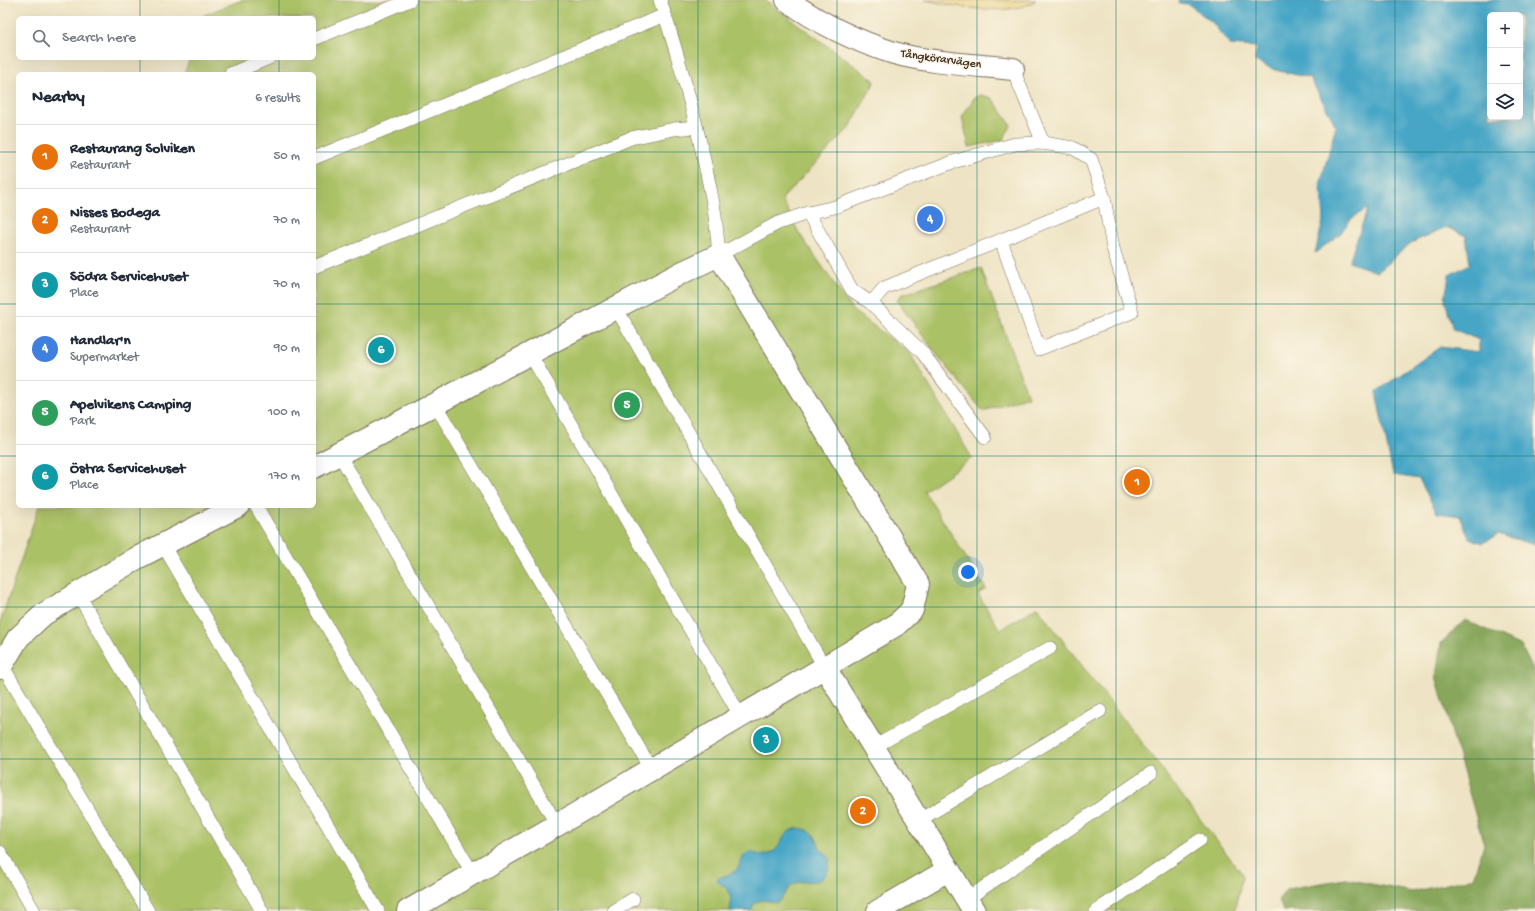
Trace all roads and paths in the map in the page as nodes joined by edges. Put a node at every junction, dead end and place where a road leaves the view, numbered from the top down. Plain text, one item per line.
1 (410, 0) edge
2 (660, 0) edge
3 (786, 0) edge
4 (665, 15) junction
5 (316, 38) edge
6 (264, 60) edge
7 (1013, 69) joint
8 (235, 72) edge
9 (696, 127) junction
10 (1043, 143) junction
11 (316, 157) edge
12 (1104, 198) junction
13 (808, 212) junction
14 (1001, 240) junction
15 (719, 255) junction
16 (316, 266) edge
17 (871, 303) junction
18 (616, 308) junction
19 (530, 354) junction
20 (435, 404) junction
21 (984, 437) dead end
22 (339, 454) junction
23 (316, 466) edge
24 (234, 508) edge
25 (257, 508) edge
26 (163, 545) junction
27 (78, 594) junction
28 (1050, 648) dead end
29 (1, 667) edge
30 (825, 668) junction
31 (1100, 711) dead end
32 (741, 717) junction
33 (874, 747) junction
34 (652, 770) junction
35 (1151, 772) dead end
36 (918, 821) junction
37 (557, 825) junction
38 (1200, 840) dead end
39 (0, 852) edge
40 (948, 870) junction
41 (474, 874) junction
42 (633, 899) dead end
43 (970, 905) edge
44 (34, 911) edge
45 (148, 911) edge
46 (262, 911) edge
47 (378, 911) edge
48 (408, 911) edge
49 (614, 911) edge
50 (878, 911) edge
51 (1096, 911) edge

1 - 5 lane
2 - 4 lane
3 - 7 street, Tångkörarvägen
4 - 9 lane
4 - 11 lane
6 - 8 lane
7 - 10 lane
9 - 15 lane
9 - 16 lane
10 - 12 lane
10 - 13 lane
12 - 14 lane
12 - 14 lane
13 - 15 lane
13 - 17 lane
14 - 17 lane
15 - 18 street
15 - 30 street
17 - 21 lane
18 - 19 street
18 - 30 lane
19 - 20 street
19 - 32 lane
20 - 22 street
20 - 34 lane
22 - 23 street
22 - 37 lane
24 - 26 street
25 - 41 lane
26 - 27 street
26 - 47 lane
27 - 29 street
27 - 46 lane
28 - 33 lane
29 - 45 lane
30 - 32 street
30 - 33 street
31 - 36 lane
32 - 34 street
33 - 36 street
34 - 37 street
35 - 43 lane
36 - 40 street
37 - 41 street
38 - 51 lane
39 - 44 lane
40 - 43 street
40 - 50 street
41 - 48 street
42 - 49 lane

